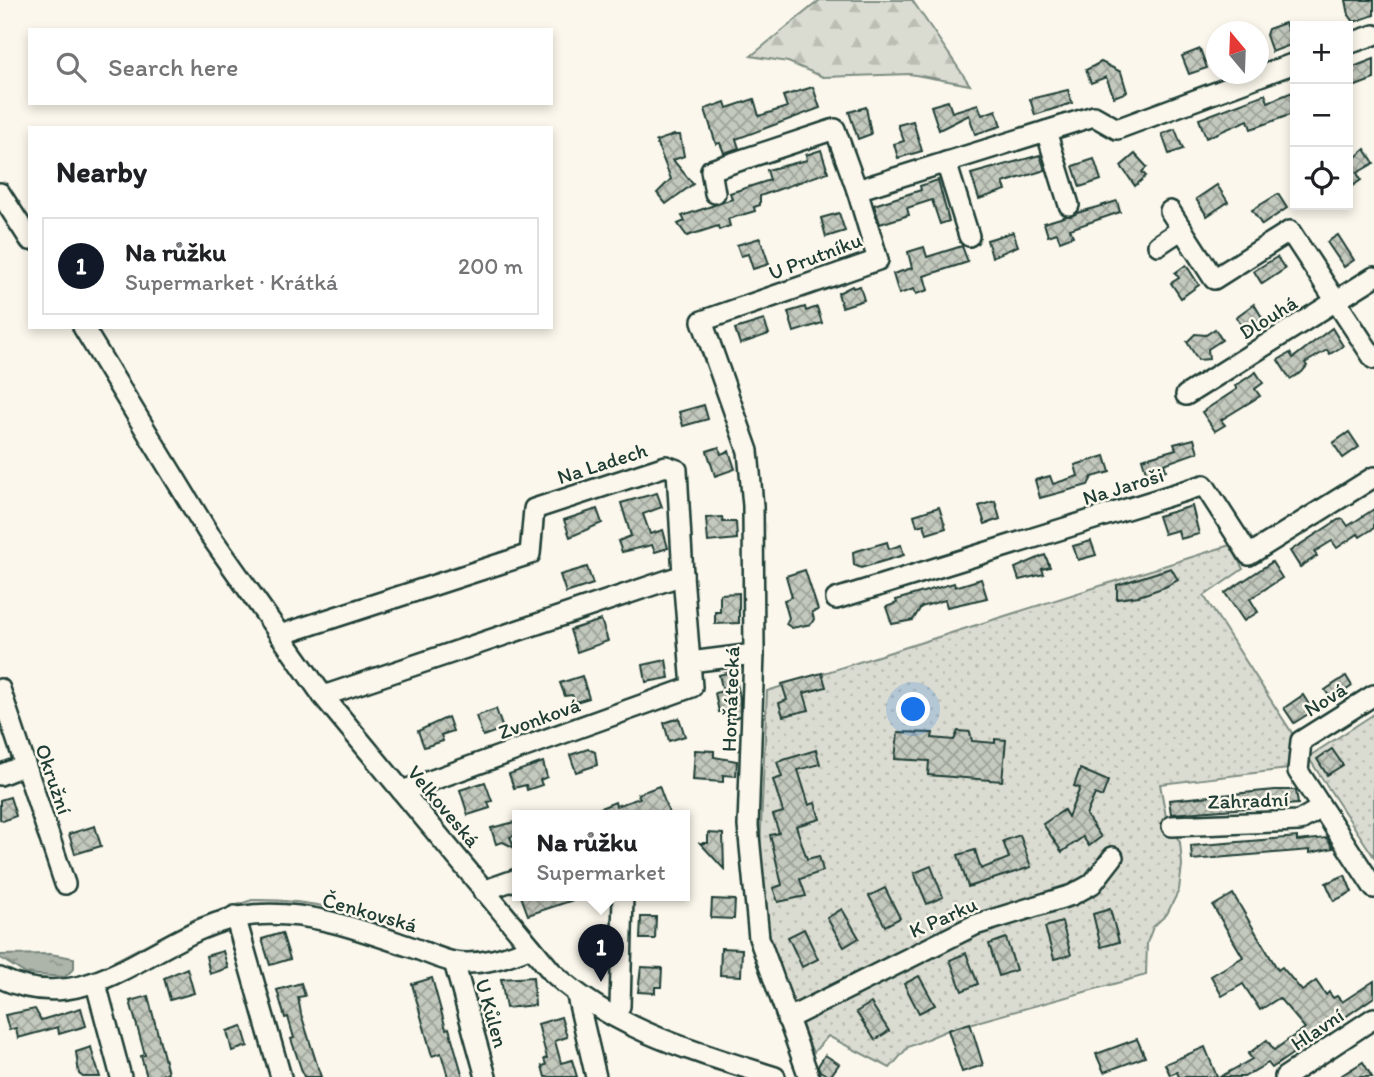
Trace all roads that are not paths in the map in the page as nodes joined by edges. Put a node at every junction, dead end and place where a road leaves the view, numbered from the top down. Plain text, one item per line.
1 (1374, 35) edge
2 (1353, 42) edge
3 (1290, 65) edge
4 (1046, 131) junction
5 (946, 162) junction
6 (857, 190) junction
7 (715, 192) dead end
8 (0, 193) edge
9 (1069, 205) dead end
10 (1170, 211) dead end
11 (1182, 229) junction
12 (969, 236) dead end
13 (28, 237) edge
14 (1158, 245) dead end
15 (1374, 277) edge
16 (1337, 301) junction
17 (702, 321) joint
18 (84, 329) edge
19 (1374, 359) edge
20 (1186, 396) dead end
21 (1374, 477) edge
22 (683, 575) junction
23 (836, 599) dead end
24 (280, 635) junction
25 (754, 654) junction
26 (690, 662) junction
27 (0, 689) edge
28 (1374, 695) edge
29 (323, 696) junction
30 (25, 765) junction
31 (0, 775) edge
32 (402, 791) junction
33 (1321, 808) junction
34 (1172, 826) dead end
35 (1113, 858) dead end
36 (512, 881) edge
37 (65, 884) dead end
38 (1374, 888) edge
39 (483, 891) junction
40 (623, 901) edge
41 (235, 916) junction
42 (531, 947) junction
43 (454, 962) junction
44 (0, 978) edge
45 (96, 984) junction
46 (578, 996) junction
47 (615, 1016) junction
48 (787, 1018) junction
49 (1374, 1018) edge
50 (1307, 1071) edge
51 (121, 1077) edge
52 (281, 1077) edge
53 (486, 1077) edge
54 (596, 1077) edge
55 (775, 1077) edge
56 (809, 1077) edge
57 (1285, 1077) edge

1 - 2 street
3 - 4 street
4 - 5 street
4 - 9 street
5 - 6 street
5 - 12 street
6 - 7 street, U Prutníku
6 - 17 street, U Prutníku
8 - 13 street
10 - 11 street
11 - 14 street
11 - 16 street
15 - 16 street, Dlouhá
16 - 19 street
16 - 20 street, Dlouhá
17 - 25 street, Horňátecká
18 - 24 street, Velkoveská
21 - 23 street, Na Jaroši
22 - 24 street, Na Ladech
22 - 26 street
22 - 29 street
24 - 29 street, Velkoveská
25 - 26 street
25 - 48 street, Horňátecká
26 - 32 street, Zvonková
27 - 30 street, Okružní
28 - 33 street, Nová
29 - 32 street, Velkoveská
30 - 31 street
30 - 37 street, Okružní
32 - 39 street, Velkoveská
33 - 34 street, Zahradní
33 - 38 street, Nová
35 - 48 street, K Parku
36 - 39 street
39 - 42 street, Velkoveská
40 - 47 street
41 - 43 street, Čenkovská
41 - 45 street, Čenkovská
41 - 52 street
42 - 43 street, Čenkovská
42 - 46 street, Velkoveská
43 - 53 street, U Kůlen
44 - 45 street, Čenkovská
45 - 51 street
46 - 47 street, Velkoveská
46 - 54 street
47 - 55 street, Velkoveská
48 - 56 street, Horňátecká
49 - 50 street, Hlavní
50 - 57 street, Hlavní

